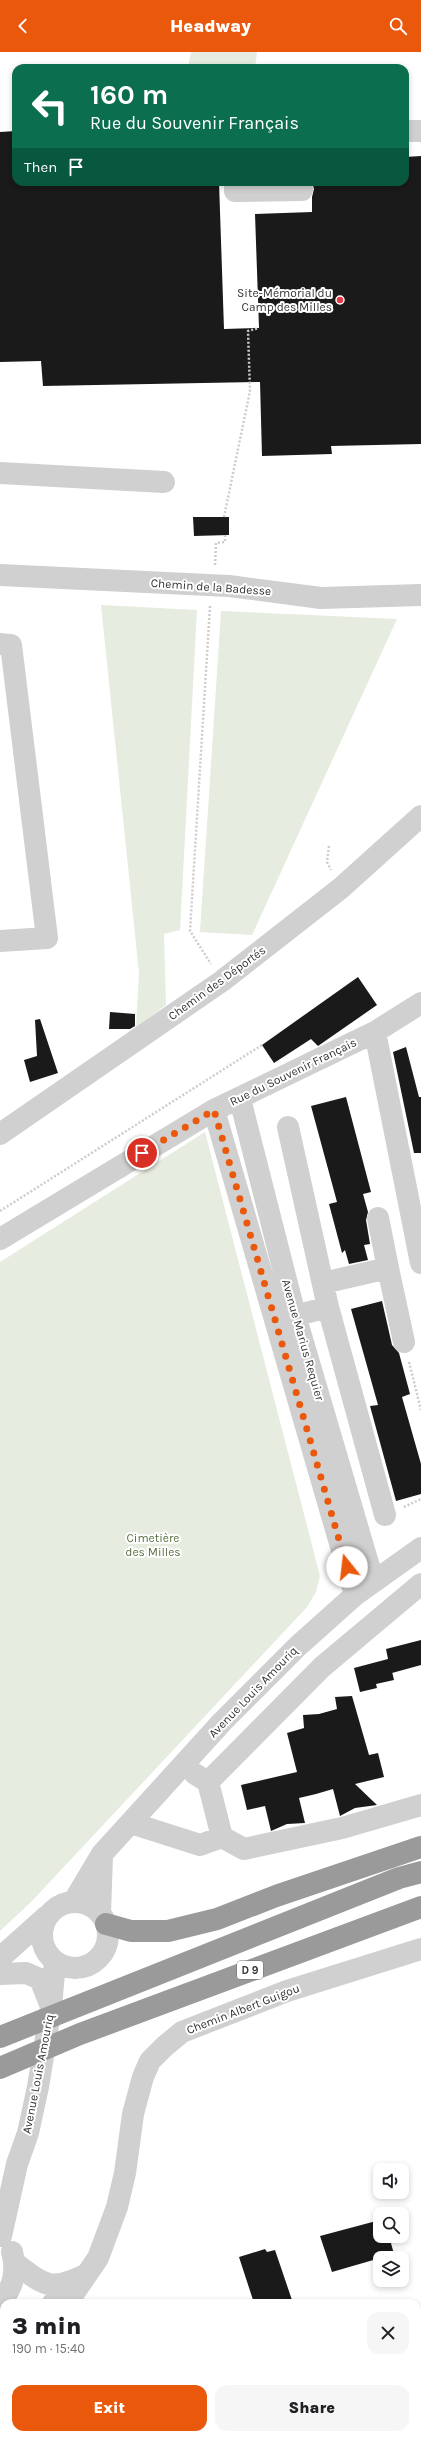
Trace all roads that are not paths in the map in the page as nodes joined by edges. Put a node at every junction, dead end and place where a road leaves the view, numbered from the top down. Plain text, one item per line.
1 (421, 131) edge
2 (409, 132) edge
3 (235, 186) edge
4 (302, 190) dead end
5 (0, 473) edge
6 (164, 482) dead end
7 (0, 575) edge
8 (421, 595) edge
9 (0, 644) edge
10 (421, 816) edge
11 (0, 941) edge
12 (421, 1003) edge
13 (375, 1032) junction
14 (240, 1099) junction
15 (214, 1110) junction
16 (288, 1127) dead end
17 (0, 1134) edge
18 (378, 1218) dead end
19 (0, 1239) edge
20 (421, 1263) edge
21 (388, 1268) junction
22 (322, 1280) junction
23 (287, 1285) junction
24 (266, 1290) junction
25 (328, 1307) junction
26 (285, 1318) junction
27 (404, 1342) road end
28 (385, 1515) dead end
29 (421, 1548) edge
30 (373, 1580) junction
31 (421, 1584) edge
32 (355, 1595) junction
33 (183, 1768) junction
34 (208, 1782) junction
35 (421, 1805) edge
36 (131, 1822) junction
37 (222, 1837) junction
38 (421, 1847) edge
39 (102, 1854) junction
40 (421, 1872) edge
41 (74, 1901) junction
42 (421, 1907) edge
43 (46, 1916) junction
44 (103, 1918) junction
45 (421, 1950) edge
46 (0, 1958) edge
47 (58, 1961) junction
48 (0, 1968) edge
49 (0, 1974) edge
50 (51, 2007) junction
51 (3, 2036) edge
52 (4, 2066) edge
53 (17, 2164) junction
54 (0, 2183) edge
55 (1, 2235) edge
56 (15, 2263) junction
57 (87, 2274) junction
58 (3, 2299) edge
59 (64, 2299) edge

1 - 2 street
3 - 4 street
5 - 6 street
7 - 8 street, Chemin de la Badesse
9 - 11 street
10 - 17 street, Chemin des Déportés
12 - 13 street, Rue du Souvenir Français
13 - 14 street, Rue du Souvenir Français
13 - 20 street
14 - 15 street, Rue du Souvenir Français
14 - 23 street, Avenue Marius Requier
15 - 19 street, Rue du Souvenir Français
15 - 24 street, Avenue Marius Requier
16 - 22 street
18 - 21 street
21 - 22 street
21 - 27 street
22 - 23 street
22 - 25 street
23 - 24 street
23 - 26 street, Avenue Marius Requier
24 - 26 street, Avenue Marius Requier
25 - 26 street
25 - 28 street
26 - 30 street, Avenue Marius Requier
26 - 32 street, Avenue Marius Requier
29 - 30 street, Avenue Louis Amouriq
30 - 32 street, Avenue Louis Amouriq
31 - 34 street
32 - 33 street, Avenue Louis Amouriq
33 - 34 street
33 - 36 street, Avenue Louis Amouriq
34 - 37 street
35 - 37 street
36 - 37 street
36 - 39 street, Avenue Louis Amouriq
38 - 44 highway
39 - 41 street, Avenue Louis Amouriq
39 - 44 street
40 - 51 highway, D 9
41 - 43 street
41 - 44 street
42 - 52 highway, D 9
43 - 46 street
43 - 47 street
44 - 47 street
45 - 57 street, Chemin Albert Guigou
47 - 48 street
47 - 50 street, Avenue Louis Amouriq
49 - 50 street
50 - 53 street, Avenue Louis Amouriq
53 - 54 street, Avenue Louis Amouriq
53 - 55 street, Avenue Louis Amouriq
55 - 56 street
56 - 57 street, Chemin Albert Guigou
56 - 58 street
57 - 59 street, Chemin Albert Guigou

